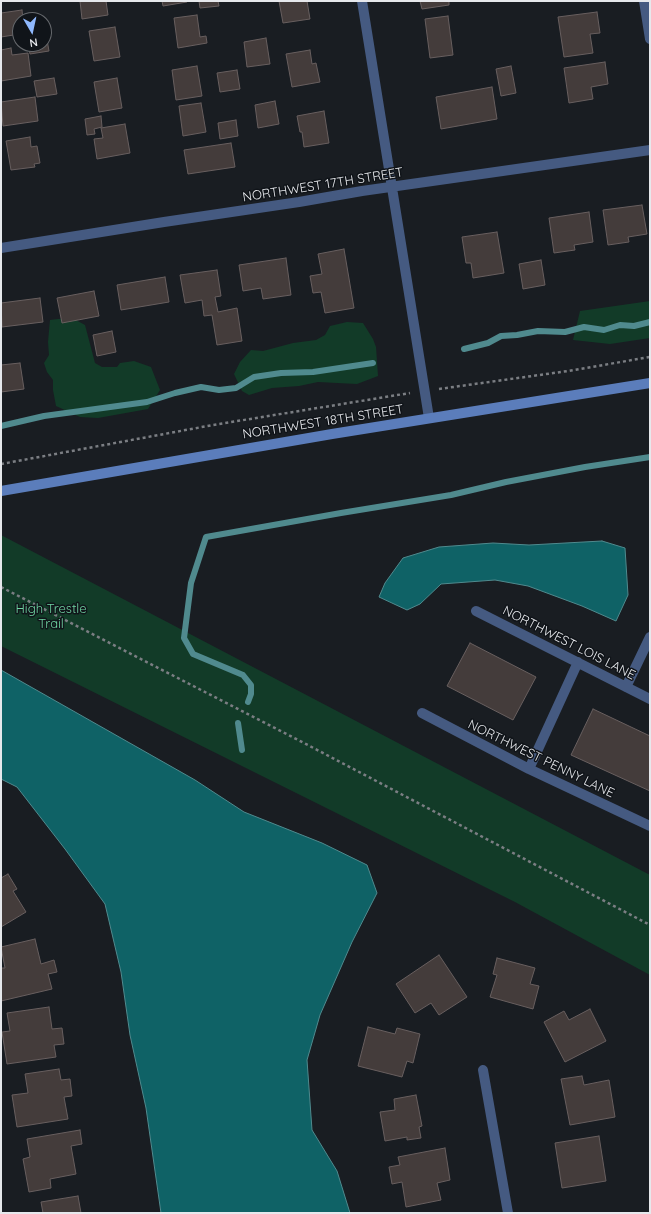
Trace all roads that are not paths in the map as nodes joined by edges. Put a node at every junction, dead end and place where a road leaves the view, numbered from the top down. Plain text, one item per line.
1 (362, 1) edge
2 (644, 1) edge
3 (650, 39) edge
4 (650, 150) edge
5 (391, 188) junction
6 (1, 248) edge
7 (650, 383) edge
8 (429, 418) junction
9 (1, 491) edge
10 (476, 611) dead end
11 (650, 637) edge
12 (578, 662) junction
13 (626, 687) junction
14 (650, 699) edge
15 (422, 714) dead end
16 (529, 769) junction
17 (650, 826) edge
18 (483, 1070) dead end
19 (508, 1213) edge

1 - 5 street
2 - 3 street
4 - 5 street, NORTHWEST 17TH STREET
5 - 6 street, NORTHWEST 17TH STREET
5 - 8 street
7 - 8 main road, NORTHWEST 18TH STREET
8 - 9 main road, NORTHWEST 18TH STREET
10 - 12 street, NORTHWEST LOIS LANE
11 - 13 street
12 - 13 street, NORTHWEST LOIS LANE
12 - 16 street
13 - 14 street, NORTHWEST LOIS LANE
15 - 16 street, NORTHWEST PENNY LANE
16 - 17 street, NORTHWEST PENNY LANE
18 - 19 street

